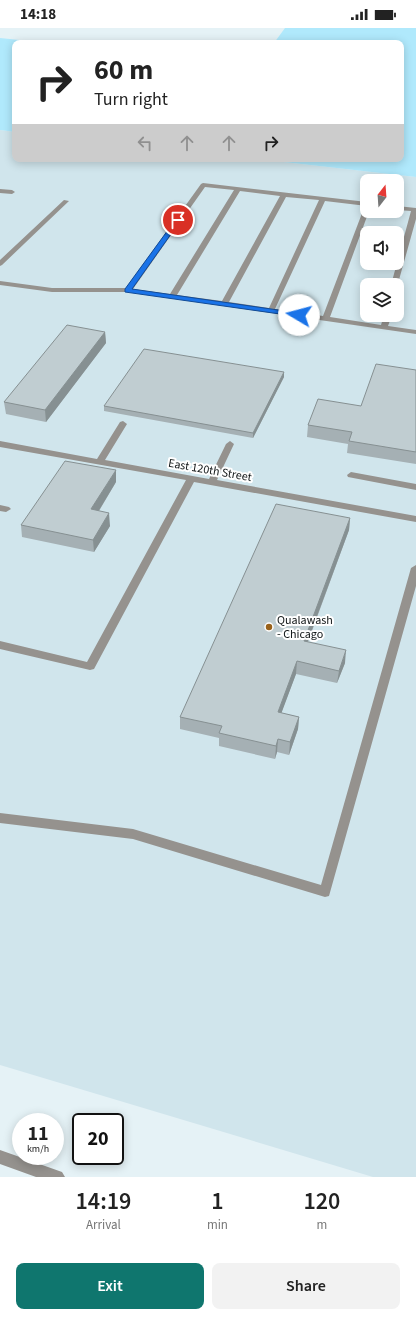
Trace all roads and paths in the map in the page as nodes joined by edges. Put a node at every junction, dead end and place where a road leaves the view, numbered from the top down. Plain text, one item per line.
1 (238, 189) junction
2 (0, 191) edge
3 (12, 192) dead end
4 (284, 195) junction
5 (323, 199) junction
6 (66, 201) dead end
7 (360, 203) edge
8 (404, 209) edge
9 (415, 210) edge
10 (363, 218) edge
11 (0, 264) edge
12 (398, 278) edge
13 (0, 283) edge
14 (128, 290) junction
15 (172, 297) junction
16 (224, 304) junction
17 (272, 311) junction
18 (326, 319) junction
19 (386, 322) edge
20 (384, 328) junction
21 (416, 332) edge
22 (123, 424) dead end
23 (0, 444) edge
24 (230, 444) dead end
25 (99, 462) junction
26 (351, 476) dead end
27 (191, 479) junction
28 (212, 482) junction
29 (416, 487) edge
30 (416, 519) edge
31 (416, 568) edge
32 (0, 646) edge
33 (0, 818) edge
34 (0, 1157) edge
35 (57, 1177) edge

1 - 4 street
1 - 14 street
1 - 15 street
2 - 3 street
4 - 5 street
4 - 16 street
5 - 7 street
5 - 17 street
6 - 11 street
8 - 9 street
9 - 12 street
10 - 18 street
13 - 14 street
14 - 15 street
15 - 16 street
16 - 17 street
17 - 18 street
18 - 20 street
19 - 20 street
20 - 21 street
22 - 25 street
23 - 25 street, East 120th Street
24 - 28 street
25 - 27 street, East 120th Street
26 - 29 street
27 - 28 street, East 120th Street
27 - 32 street
28 - 30 street, East 120th Street
31 - 33 street
34 - 35 street

